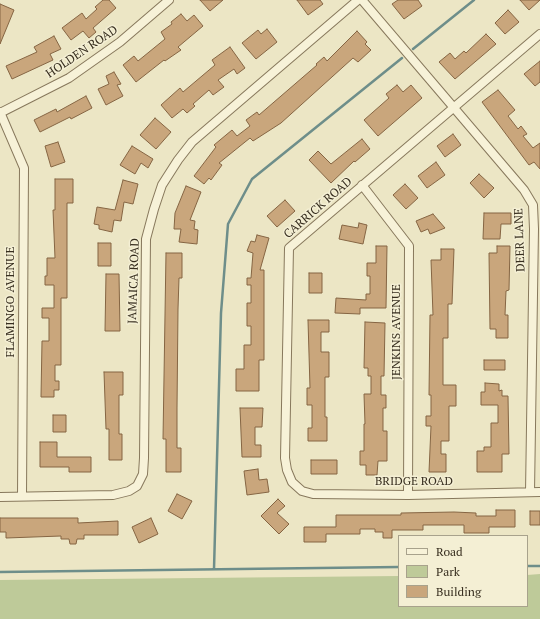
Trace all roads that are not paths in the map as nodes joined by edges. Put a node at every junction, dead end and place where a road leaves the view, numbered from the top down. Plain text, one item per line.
1 (169, 0) edge
2 (358, 0) edge
3 (362, 0) edge
4 (540, 34) edge
5 (453, 107) junction
6 (0, 113) edge
7 (362, 185) junction
8 (292, 482) joint
9 (530, 492) junction
10 (540, 492) edge
11 (408, 495) junction
12 (22, 496) junction
13 (0, 497) edge

1 - 6 street, HOLDEN ROAD
2 - 12 street, JAMAICA ROAD
3 - 5 street, DEER LANE
4 - 5 street, CARRICK ROAD
5 - 7 street, CARRICK ROAD
5 - 9 street, DEER LANE
6 - 12 street, FLAMINGO AVENUE
7 - 8 street, CARRICK ROAD
7 - 11 street, JENKINS AVENUE
8 - 11 street, BRIDGE ROAD
9 - 10 street, BRIDGE ROAD
9 - 11 street, BRIDGE ROAD
12 - 13 street, JAMAICA ROAD

